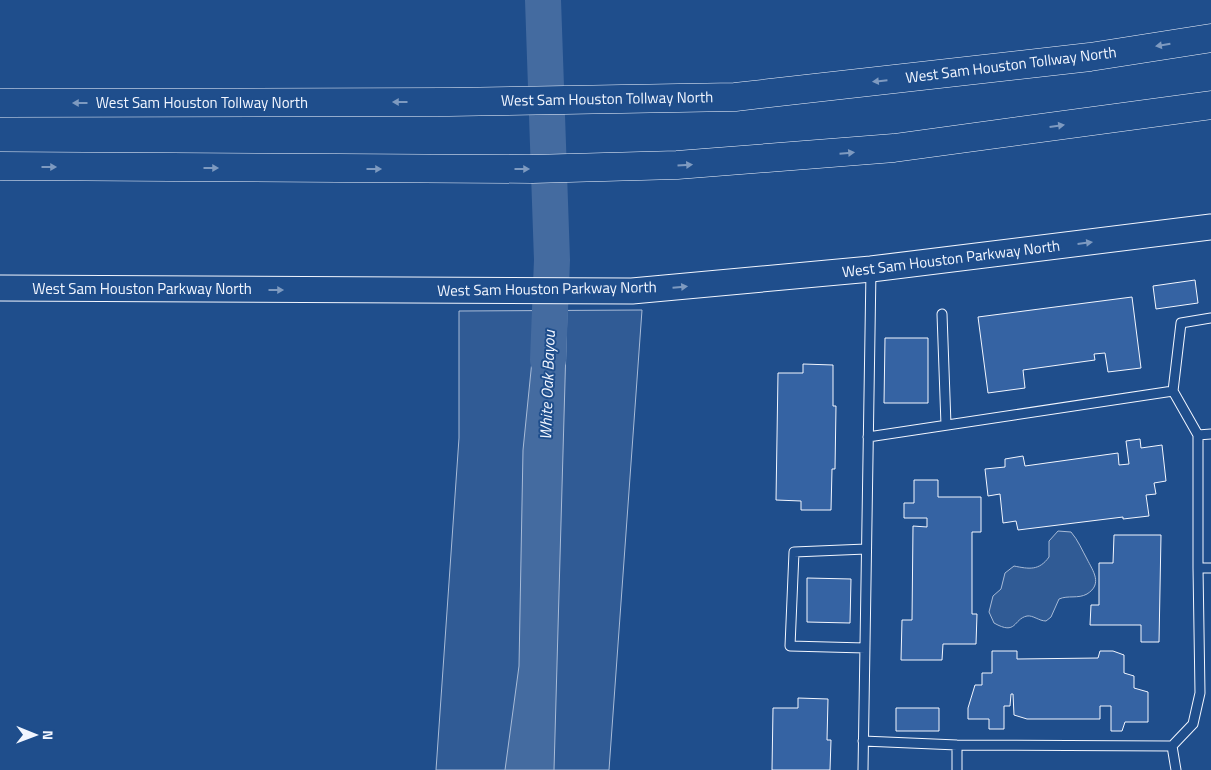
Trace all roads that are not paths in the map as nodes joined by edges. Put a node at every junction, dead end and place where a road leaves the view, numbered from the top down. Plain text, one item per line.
1 (1211, 38) edge
2 (0, 103) edge
3 (1211, 105) edge
4 (0, 166) edge
5 (1211, 227) edge
6 (871, 269) junction
7 (0, 288) edge
8 (942, 314) dead end
9 (1211, 318) edge
10 (1174, 391) junction
11 (946, 425) junction
12 (1211, 434) edge
13 (1198, 435) junction
14 (868, 437) junction
15 (866, 549) junction
16 (1198, 568) junction
17 (1211, 568) edge
18 (865, 648) junction
19 (1200, 693) junction
20 (1211, 697) edge
21 (863, 741) junction
22 (957, 745) junction
23 (1172, 746) junction
24 (863, 770) edge
25 (957, 770) edge
26 (1176, 770) edge

1 -> 2 highway, West Sam Houston Tollway North
4 -> 3 highway
6 -> 5 main road, West Sam Houston Parkway North
7 -> 6 main road, West Sam Houston Parkway North
6 - 14 lane
8 - 11 lane
9 - 10 lane
10 - 11 lane
10 - 13 lane
11 - 14 lane
12 - 13 lane
13 - 16 lane
14 - 15 lane
15 - 18 lane
15 - 18 lane
16 - 17 lane
16 - 19 lane
18 - 21 lane
19 - 20 lane
19 - 23 lane
21 - 22 lane
21 - 24 lane
22 - 23 lane
22 - 25 lane
23 - 26 lane

